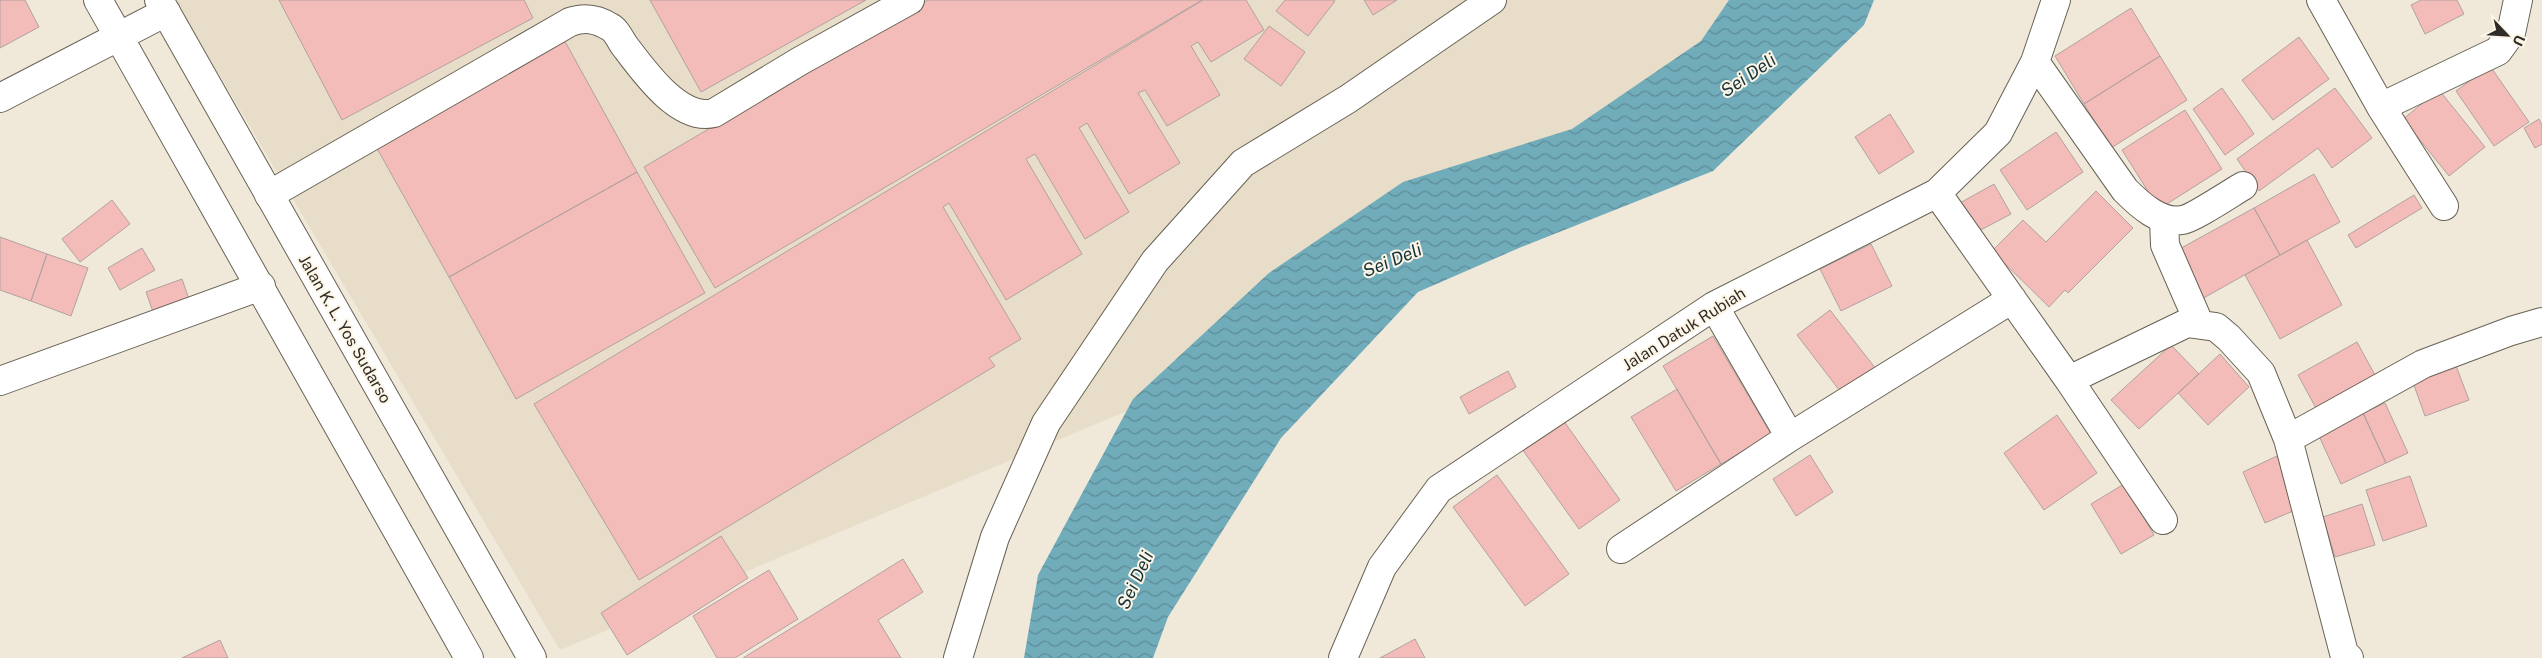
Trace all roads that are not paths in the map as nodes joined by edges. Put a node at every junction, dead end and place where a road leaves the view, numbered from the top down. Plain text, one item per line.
1 (98, 0) edge
2 (910, 0) edge
3 (1492, 0) edge
4 (2056, 0) edge
5 (2321, 0) edge
6 (2518, 0) edge
7 (162, 6) edge
8 (120, 38) junction
9 (2035, 62) junction
10 (0, 98) edge
11 (2381, 106) junction
12 (2243, 186) dead end
13 (1937, 193) junction
14 (269, 195) junction
15 (2444, 206) dead end
16 (2164, 219) junction
17 (261, 286) junction
18 (2012, 299) junction
19 (1714, 306) junction
20 (2542, 322) edge
21 (2199, 323) junction
22 (2069, 380) junction
23 (0, 381) edge
24 (1790, 437) junction
25 (2288, 439) junction
26 (2163, 520) dead end
27 (1621, 549) dead end
28 (463, 656) edge
29 (532, 658) edge
30 (958, 658) edge
31 (1342, 658) edge
32 (2349, 658) edge

1 - 8 main road
2 - 14 main road
3 - 30 main road
4 - 9 main road, Jalan Datuk Rubiah
5 - 11 main road
6 - 11 main road
7 - 8 main road
7 - 14 main road, Jalan K. L. Yos Sudarso
8 - 10 main road
8 - 17 main road
9 - 13 main road, Jalan Datuk Rubiah
9 - 16 main road
11 - 15 main road
12 - 16 main road
13 - 18 main road
13 - 19 main road, Jalan Datuk Rubiah
14 - 29 main road, Jalan K. L. Yos Sudarso
16 - 21 main road
17 - 23 main road
17 - 28 main road
18 - 22 main road
18 - 24 main road
19 - 24 main road
19 - 31 main road, Jalan Datuk Rubiah
20 - 25 main road
21 - 22 main road
21 - 25 main road
22 - 26 main road
24 - 27 main road
25 - 32 main road

